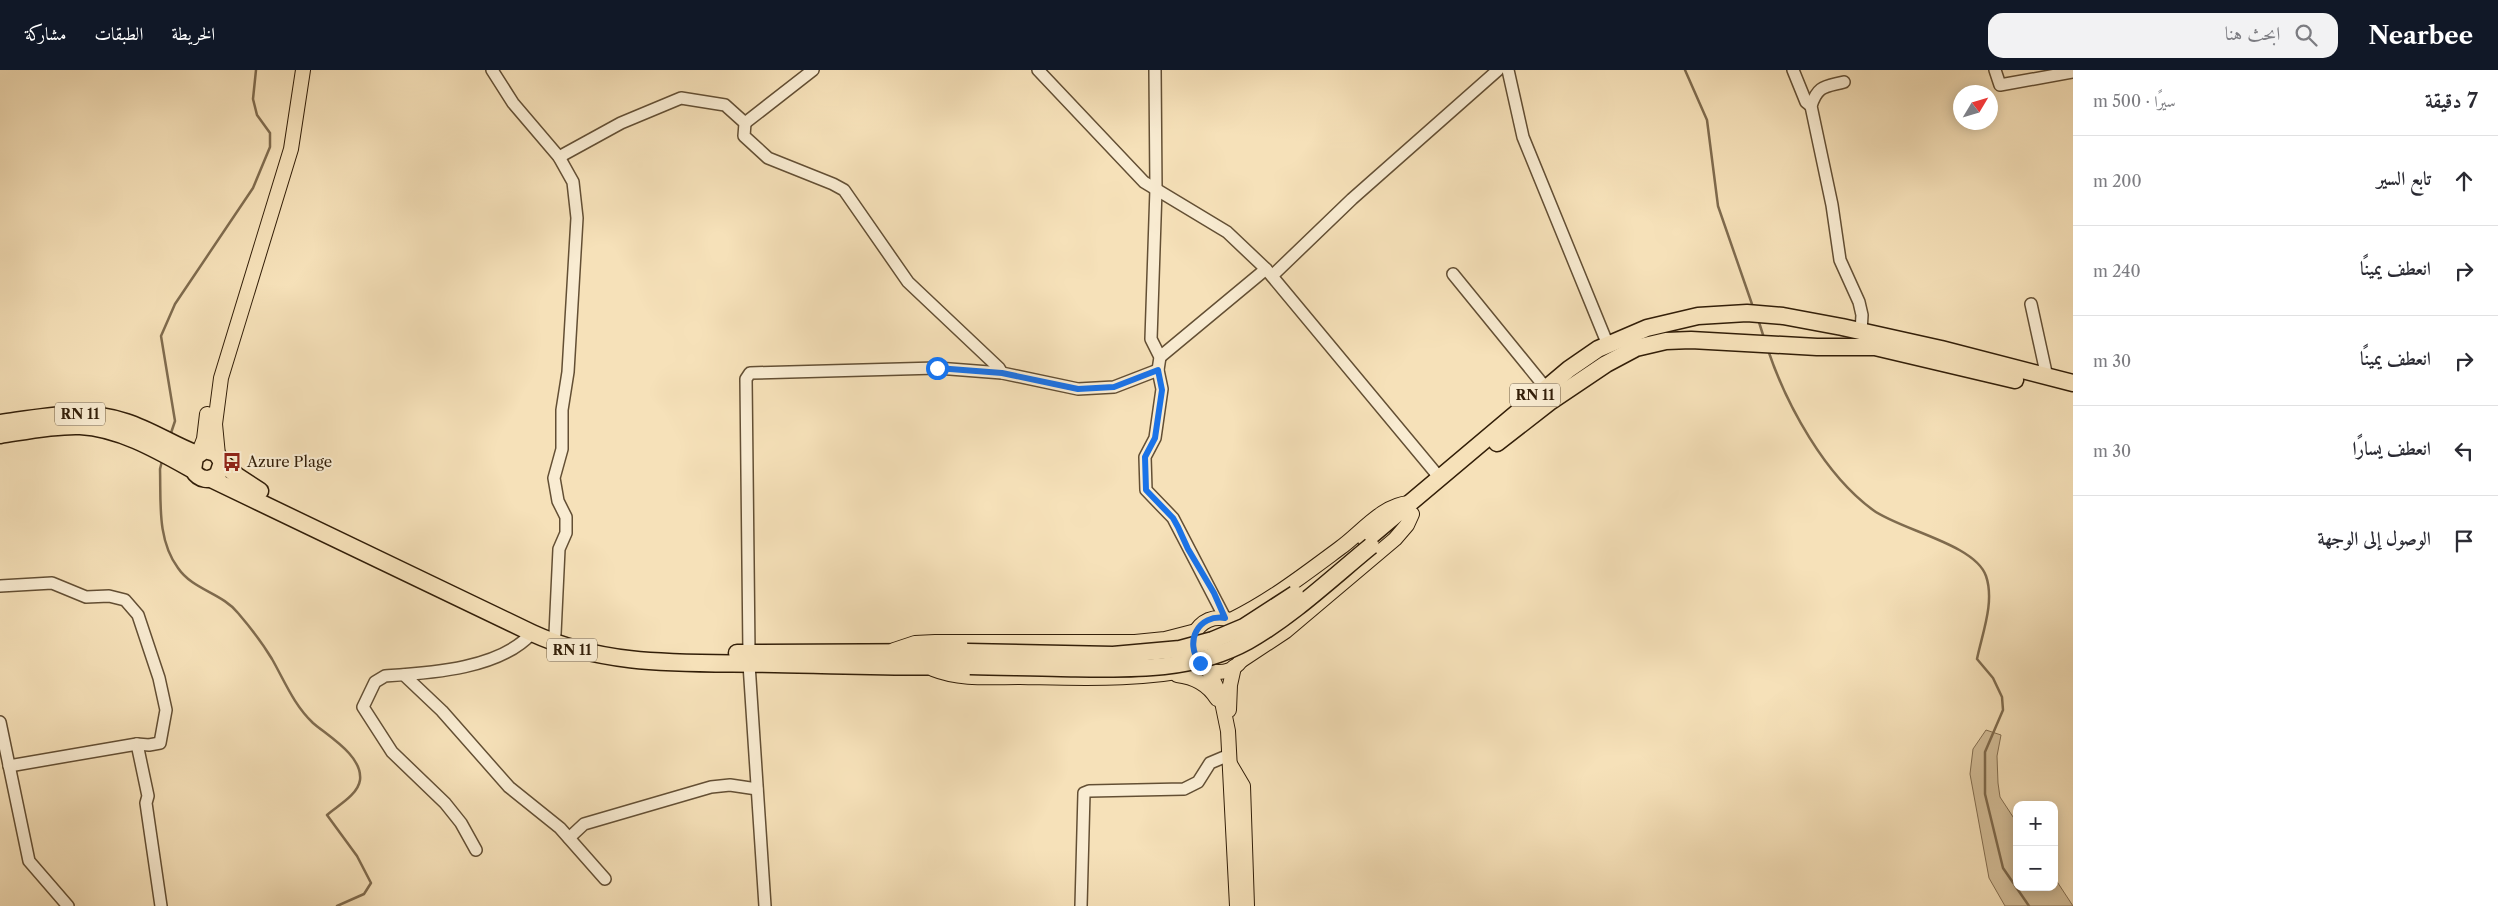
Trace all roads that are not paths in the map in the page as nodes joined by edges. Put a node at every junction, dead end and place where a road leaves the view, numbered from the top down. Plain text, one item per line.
1 (294, 70) edge
2 (304, 70) edge
3 (492, 70) edge
4 (813, 70) edge
5 (1038, 70) edge
6 (1155, 70) edge
7 (1498, 70) edge
8 (1508, 70) edge
9 (1794, 70) edge
10 (1996, 70) edge
11 (2073, 72) edge
12 (1844, 82) dead end
13 (1810, 106) junction
14 (745, 123) junction
15 (559, 158) junction
16 (1156, 189) junction
17 (1269, 272) junction
18 (1453, 274) dead end
19 (2030, 304) dead end
20 (1861, 332) junction
21 (1608, 345) junction
22 (1160, 356) junction
23 (1158, 370) junction
24 (1002, 373) junction
25 (2047, 377) junction
26 (2073, 383) edge
27 (1545, 387) junction
28 (2073, 393) edge
29 (0, 422) edge
30 (0, 435) edge
31 (153, 441) junction
32 (191, 458) junction
33 (220, 458) junction
34 (1439, 477) junction
35 (212, 479) junction
36 (1410, 508) junction
37 (0, 586) edge
38 (1228, 619) junction
39 (1196, 631) junction
40 (532, 633) junction
41 (556, 634) junction
42 (891, 651) junction
43 (749, 658) junction
44 (969, 659) junction
45 (1238, 664) junction
46 (927, 667) junction
47 (1206, 668) junction
48 (404, 675) junction
49 (1167, 675) junction
50 (1224, 711) junction
51 (0, 722) edge
52 (1228, 731) junction
53 (137, 744) junction
54 (1230, 759) junction
55 (9, 766) junction
56 (757, 789) junction
57 (568, 838) junction
58 (476, 850) dead end
59 (604, 879) dead end
60 (68, 906) edge
61 (161, 906) edge
62 (765, 906) edge
63 (1080, 906) edge
64 (1237, 906) edge
65 (1247, 906) edge

1 - 32 main road
2 - 33 main road
3 - 15 street
4 - 14 street
5 - 16 street
6 - 16 street
7 - 17 street
8 - 21 street
9 - 13 street
10 - 11 street
12 - 13 street
13 - 20 street
14 - 15 street
14 - 24 street
15 - 41 street
16 - 17 street
16 - 22 street
17 - 22 street
17 - 34 street
18 - 27 street
19 - 25 street
20 - 21 highway, RN 11
20 - 25 highway, RN 11
21 - 27 highway, RN 11
22 - 23 street
23 - 24 street
23 - 38 street
24 - 43 street
25 - 26 highway, RN 11
27 - 34 highway, RN 11
28 - 36 highway, RN 11
29 - 31 highway, RN 11
30 - 31 highway, RN 11
31 - 32 highway, RN 11
32 - 33 highway
32 - 35 highway
33 - 35 highway
33 - 41 highway, RN 11
34 - 36 highway, RN 11
35 - 40 highway, RN 11
36 - 38 main road, RN 11
36 - 44 highway, RN 11, bridge
36 - 45 main road, RN 11
37 - 53 street
38 - 39 main road
38 - 45 main road
39 - 42 main road, RN 11
39 - 47 main road
40 - 43 highway, RN 11
40 - 48 street
41 - 43 highway, RN 11
42 - 43 highway, RN 11
42 - 44 highway, RN 11
43 - 46 highway, RN 11
43 - 56 street
44 - 46 highway, RN 11
45 - 47 main road
45 - 52 main road
46 - 49 main road, RN 11
47 - 49 main road, RN 11
47 - 50 main road
48 - 57 street
48 - 58 street
49 - 50 main road
50 - 52 main road
51 - 55 street
52 - 54 main road
53 - 55 street
53 - 61 street
54 - 63 street
54 - 64 main road
54 - 65 main road
55 - 60 street
56 - 57 street
56 - 62 street
57 - 59 street

